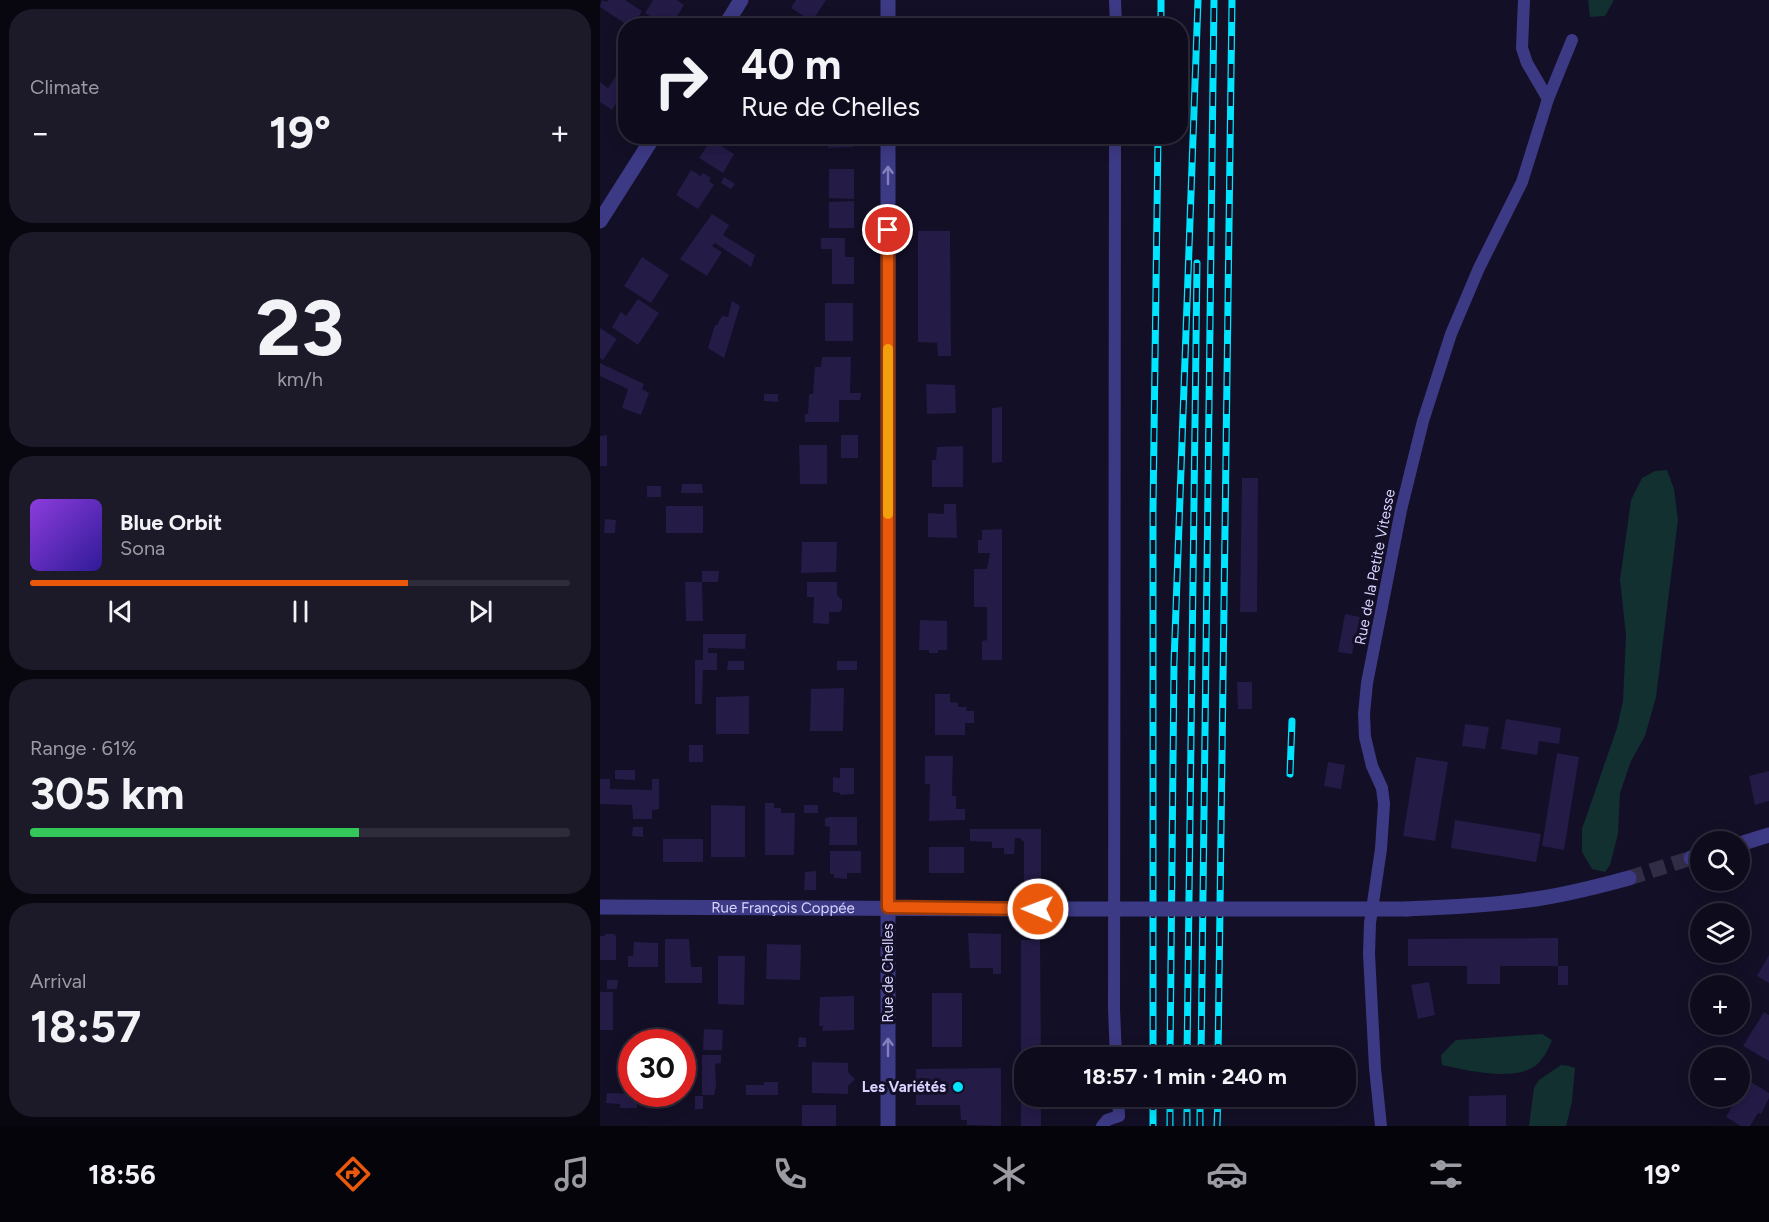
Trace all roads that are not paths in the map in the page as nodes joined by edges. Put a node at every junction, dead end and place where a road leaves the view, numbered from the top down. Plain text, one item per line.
1 (741, 0) edge
2 (888, 0) edge
3 (1115, 0) edge
4 (1524, 0) edge
5 (730, 18) edge
6 (888, 18) edge
7 (1116, 18) edge
8 (1572, 40) dead end
9 (1548, 99) junction
10 (649, 144) edge
11 (888, 144) edge
12 (1115, 144) edge
13 (600, 221) edge
14 (1769, 835) edge
15 (1750, 841) edge
16 (1629, 878) tunnel mouth
17 (600, 907) edge
18 (888, 907) junction
19 (1116, 1047) edge
20 (1119, 1107) edge
21 (888, 1126) edge
22 (1102, 1126) edge
23 (1381, 1126) edge

1 - 5 street
2 - 6 street
3 - 7 lane
4 - 9 lane
8 - 9 lane, Rue de la Petite Vitesse
9 - 23 lane, Rue de la Petite Vitesse
10 - 13 street
18 -> 11 street, Rue de Chelles
12 - 19 lane
14 - 15 street
16 - 18 street, Rue François Coppée, bridge
17 - 18 street, Rue François Coppée
21 -> 18 street, Rue de Chelles
20 - 22 lane

